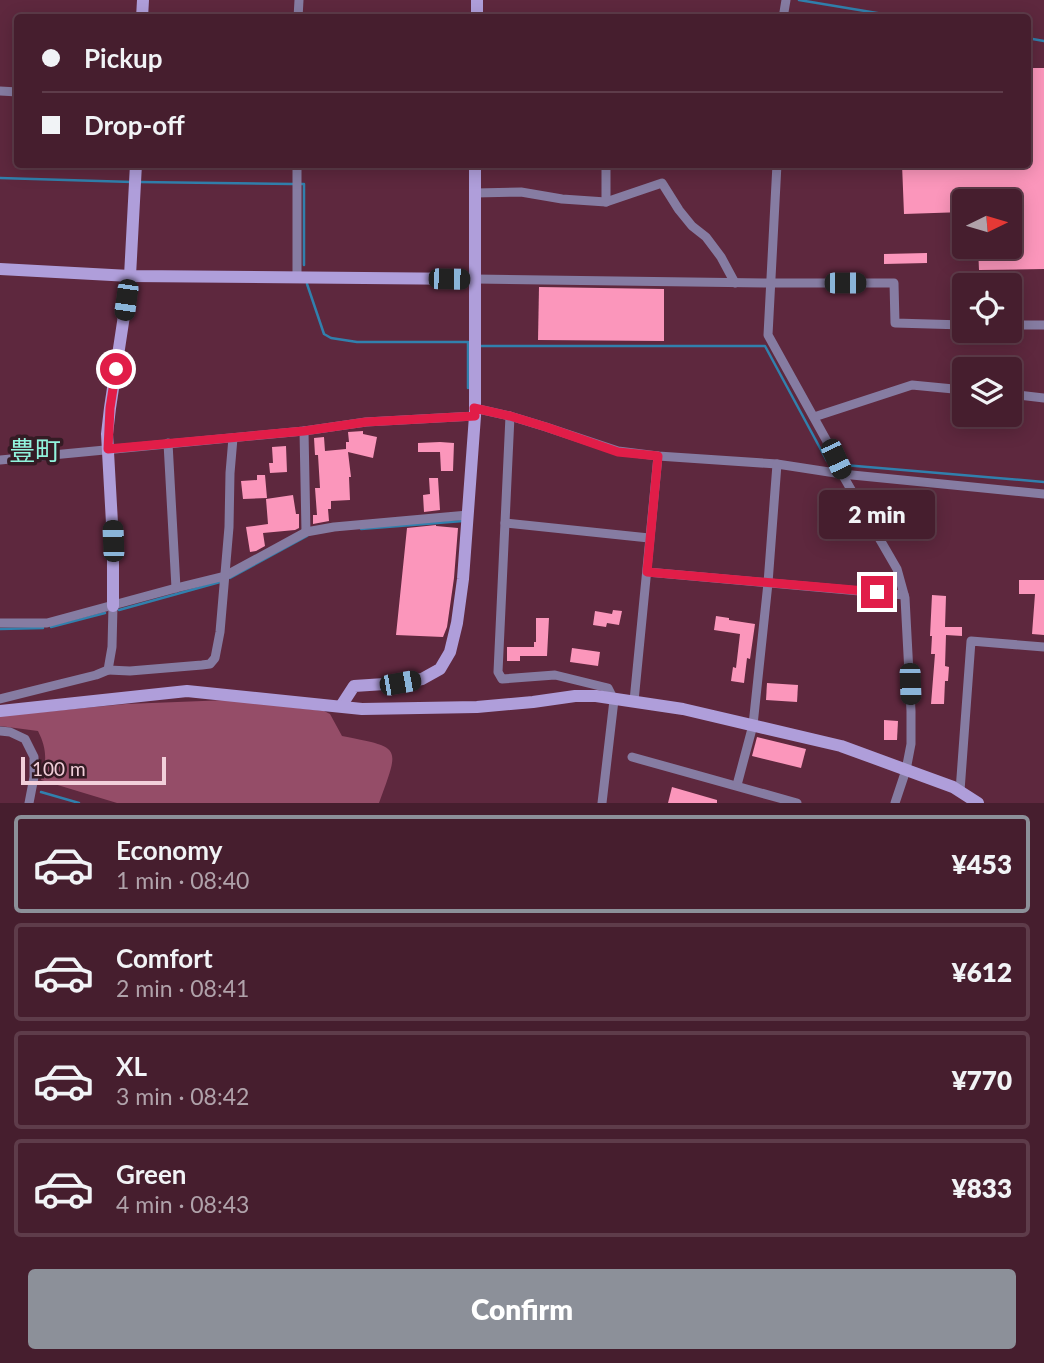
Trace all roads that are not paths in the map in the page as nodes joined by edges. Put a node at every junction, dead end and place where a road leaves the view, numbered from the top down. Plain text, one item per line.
1 (297, 168) edge
2 (475, 168) edge
3 (606, 168) edge
4 (777, 168) edge
5 (135, 176) edge
6 (475, 194) junction
7 (606, 202) junction
8 (0, 269) edge
9 (130, 276) junction
10 (297, 276) junction
11 (475, 279) junction
12 (734, 283) junction
13 (771, 284) junction
14 (952, 325) edge
15 (1022, 325) edge
16 (1044, 326) edge
17 (952, 389) edge
18 (1022, 395) edge
19 (1044, 398) edge
20 (475, 412) junction
21 (510, 416) junction
22 (814, 417) junction
23 (304, 431) junction
24 (233, 438) junction
25 (168, 443) junction
26 (108, 449) junction
27 (658, 456) junction
28 (0, 460) edge
29 (776, 464) junction
30 (842, 474) junction
31 (1044, 494) edge
32 (464, 515) junction
33 (505, 523) junction
34 (306, 532) junction
35 (649, 538) junction
36 (647, 572) junction
37 (224, 579) junction
38 (768, 583) junction
39 (176, 588) junction
40 (904, 595) junction
41 (113, 606) junction
42 (0, 623) edge
43 (1044, 647) edge
44 (108, 670) junction
45 (0, 699) edge
46 (614, 700) junction
47 (634, 701) junction
48 (341, 706) junction
49 (0, 711) edge
50 (753, 725) junction
51 (0, 731) edge
52 (632, 757) dead end
53 (905, 770) junction
54 (737, 785) junction
55 (960, 791) junction
56 (29, 803) edge
57 (603, 803) edge
58 (797, 803) edge
59 (895, 803) edge
60 (978, 803) edge

1 - 10 street
2 - 6 street
3 - 7 street
4 - 13 street
5 - 9 street
6 - 7 street
6 - 11 street
7 - 12 street
8 - 9 street
9 - 10 street
9 - 26 street
10 - 11 street
11 - 12 street
11 - 20 street
12 - 13 street
13 - 14 street
13 - 22 street
15 - 16 street
17 - 22 street
18 - 19 street
20 - 21 street
20 - 23 street
20 - 32 street
21 - 27 street
21 - 33 street
22 - 30 street
23 - 24 street
23 - 34 street
24 - 25 street
24 - 37 street
25 - 26 street
25 - 39 street
26 - 28 street
26 - 41 street
27 - 29 street
27 - 35 street
29 - 30 street
29 - 38 street
30 - 31 street
30 - 40 street
32 - 34 street
32 - 48 street
33 - 35 street
33 - 46 street
34 - 37 street
35 - 36 street
36 - 38 street
36 - 47 street
37 - 39 street
37 - 44 street
38 - 40 street
38 - 50 street
39 - 41 street
40 - 53 street
41 - 42 street
41 - 44 street
43 - 55 street
44 - 45 street
46 - 47 street
46 - 48 street
46 - 57 street
47 - 50 street
48 - 49 street
50 - 53 street
50 - 54 street
51 - 56 street
52 - 54 street
53 - 55 street
53 - 59 street
54 - 58 street
55 - 60 street

